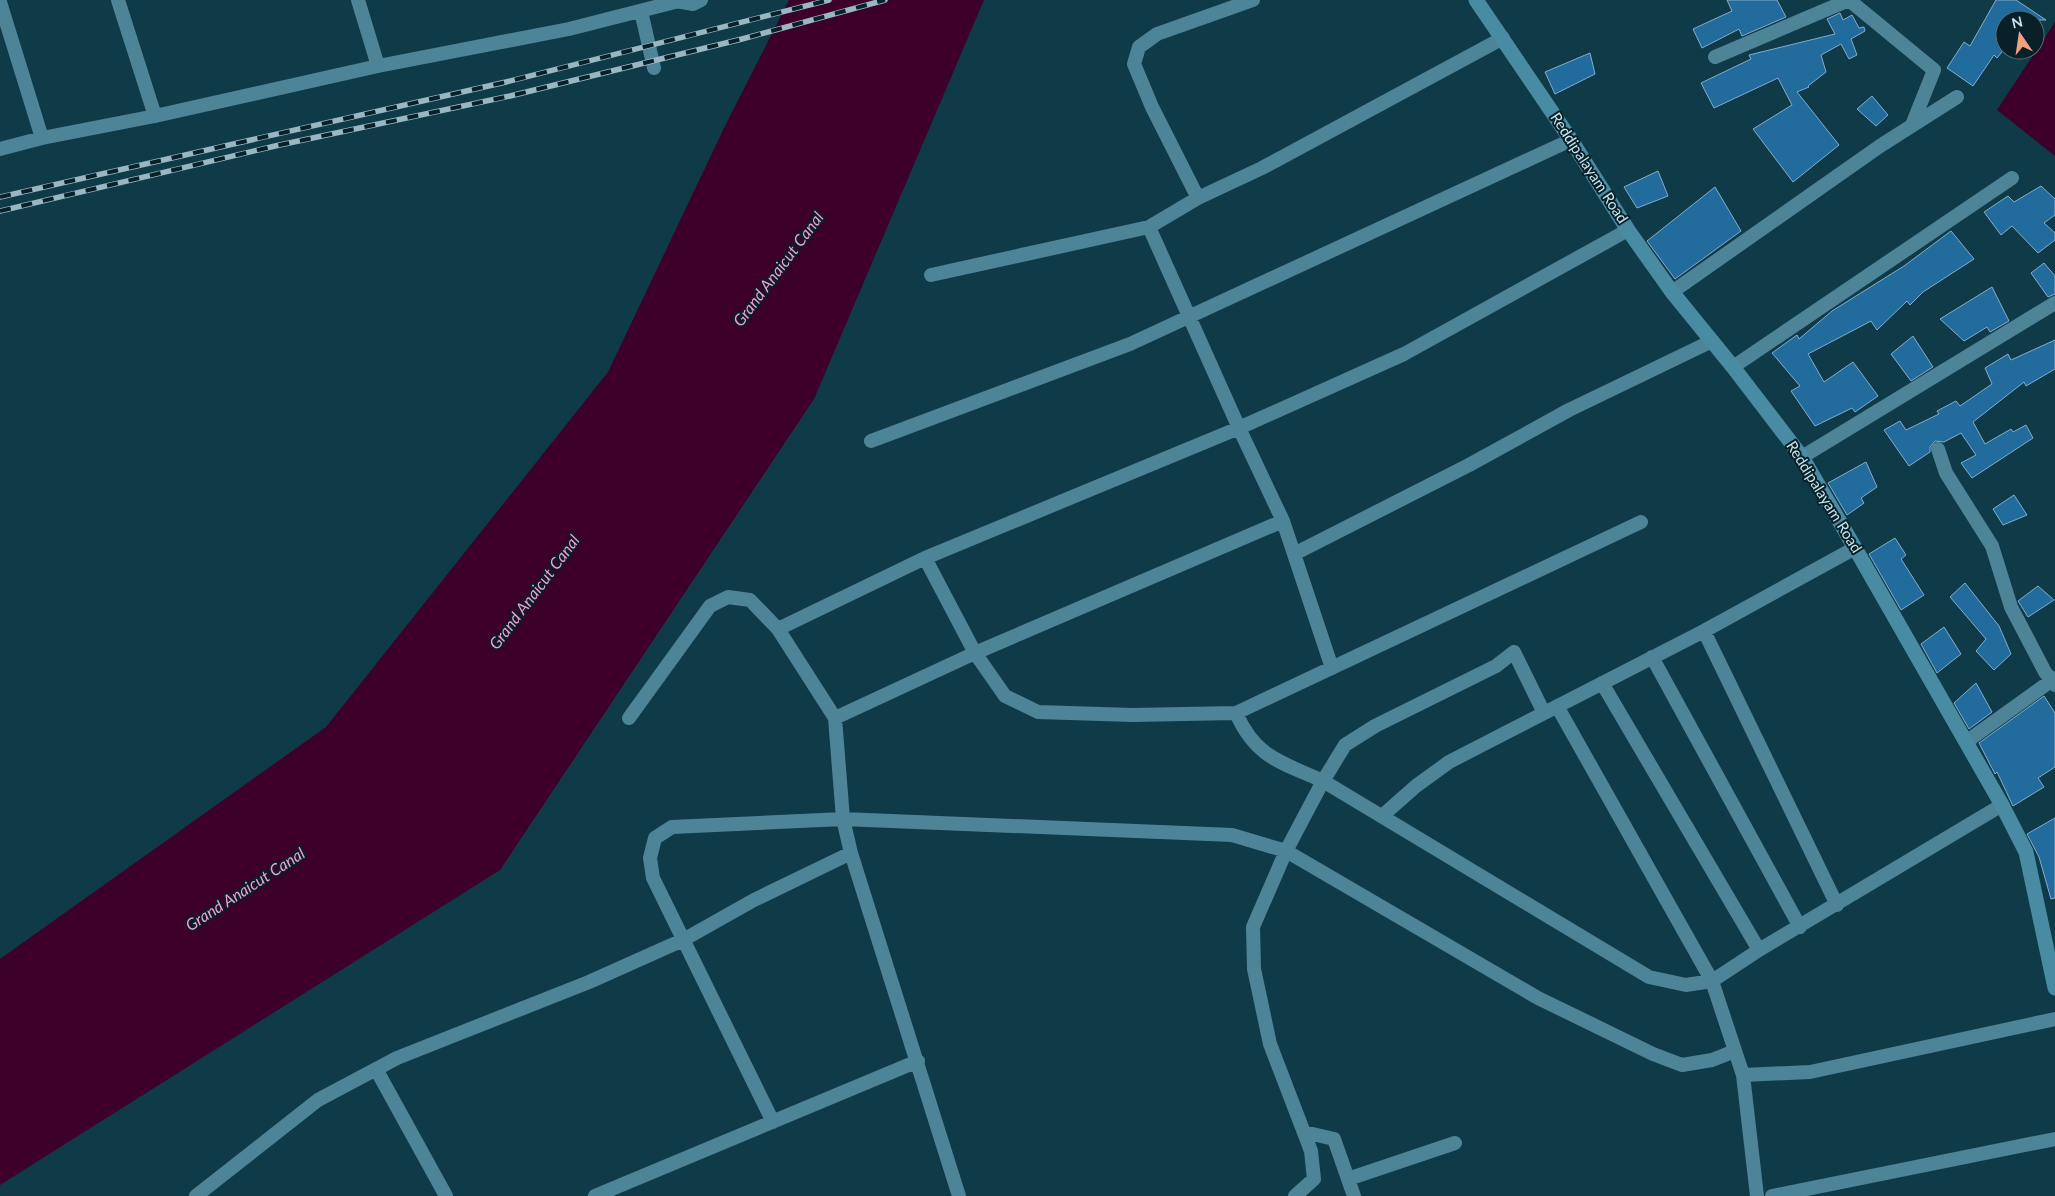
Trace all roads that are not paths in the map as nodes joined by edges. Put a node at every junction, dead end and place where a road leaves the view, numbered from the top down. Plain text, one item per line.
1 (118, 0) edge
2 (358, 0) edge
3 (702, 0) edge
4 (1252, 0) edge
5 (1476, 0) edge
6 (674, 1) edge
7 (0, 2) edge
8 (641, 11) junction
9 (1503, 38) junction
10 (1715, 57) dead end
11 (378, 66) junction
12 (654, 68) dead end
13 (1957, 97) dead end
14 (155, 116) junction
15 (1912, 126) junction
16 (42, 138) junction
17 (1571, 140) junction
18 (0, 150) edge
19 (2012, 178) dead end
20 (1198, 198) junction
21 (1149, 227) junction
22 (1628, 230) junction
23 (931, 275) dead end
24 (1672, 292) junction
25 (2055, 303) edge
26 (1189, 318) junction
27 (1712, 341) junction
28 (1734, 367) junction
29 (1239, 428) junction
30 (871, 441) dead end
31 (1938, 449) dead end
32 (1802, 457) junction
33 (1283, 521) junction
34 (1641, 522) dead end
35 (1855, 548) junction
36 (1294, 554) junction
37 (925, 558) junction
38 (778, 629) junction
39 (1704, 631) junction
40 (974, 653) junction
41 (1652, 658) junction
42 (1332, 668) junction
43 (2054, 681) edge
44 (1602, 683) junction
45 (1557, 706) junction
46 (1236, 713) junction
47 (1544, 713) junction
48 (629, 718) dead end
49 (835, 718) junction
50 (1966, 742) junction
51 (1323, 781) junction
52 (2002, 805) junction
53 (1382, 816) junction
54 (843, 818) junction
55 (1286, 851) junction
56 (851, 853) junction
57 (1837, 905) junction
58 (1800, 927) junction
59 (2049, 934) edge
60 (682, 940) junction
61 (1759, 950) junction
62 (1712, 981) junction
63 (2055, 988) edge
64 (2055, 1019) edge
65 (1735, 1050) junction
66 (918, 1061) junction
67 (376, 1069) junction
68 (1743, 1075) junction
69 (773, 1122) junction
70 (1304, 1132) junction
71 (2055, 1139) edge
72 (1455, 1143) dead end
73 (1348, 1179) junction
74 (196, 1196) edge
75 (446, 1196) edge
76 (595, 1196) edge
77 (960, 1196) edge
78 (1295, 1196) edge
79 (1354, 1196) edge
80 (1757, 1196) edge
81 (1772, 1196) edge

1 - 14 street
2 - 11 street
3 - 6 street
4 - 20 street
5 - 9 street, Reddipalayam Road
6 - 8 street
7 - 16 street
8 - 11 street
8 - 12 street
9 - 17 street, Reddipalayam Road
9 - 20 street
10 - 15 street
11 - 14 street
13 - 15 street
14 - 16 street
15 - 24 street
16 - 18 street
17 - 22 street, Reddipalayam Road
17 - 26 street
19 - 28 street
20 - 21 street
21 - 23 street
21 - 26 street
22 - 24 street, Reddipalayam Road
22 - 29 street
24 - 27 street, Reddipalayam Road
25 - 32 street
26 - 29 street
26 - 30 street
27 - 28 street, Reddipalayam Road
27 - 36 street
28 - 32 street, Reddipalayam Road
29 - 33 street
29 - 37 street
31 - 43 street
32 - 35 street, Reddipalayam Road
33 - 36 street
33 - 40 street
34 - 42 street
35 - 39 street
35 - 50 street, Reddipalayam Road
36 - 42 street
37 - 38 street
37 - 40 street
38 - 48 street
38 - 49 street
39 - 41 street
39 - 57 street
40 - 46 street
40 - 49 street
41 - 44 street
41 - 58 street
42 - 46 street
43 - 50 street
44 - 45 street
44 - 61 street
45 - 47 street
45 - 62 street
46 - 51 street
47 - 51 street
47 - 53 street
49 - 54 street
50 - 52 street, Reddipalayam Road
51 - 53 street
51 - 55 street
52 - 57 street
52 - 59 street, Reddipalayam Road
53 - 62 street
54 - 55 street
54 - 56 street
54 - 60 street
55 - 65 street
55 - 70 street
56 - 60 street
56 - 66 street
57 - 58 street
58 - 61 street
59 - 63 street, Reddipalayam Road
60 - 67 street
60 - 69 street
61 - 62 street
62 - 65 street
64 - 68 street
65 - 68 street
66 - 69 street
66 - 77 street
67 - 74 street
67 - 75 street
68 - 80 street
69 - 76 street
70 - 73 street
70 - 78 street
71 - 81 street
72 - 73 street
73 - 79 street

